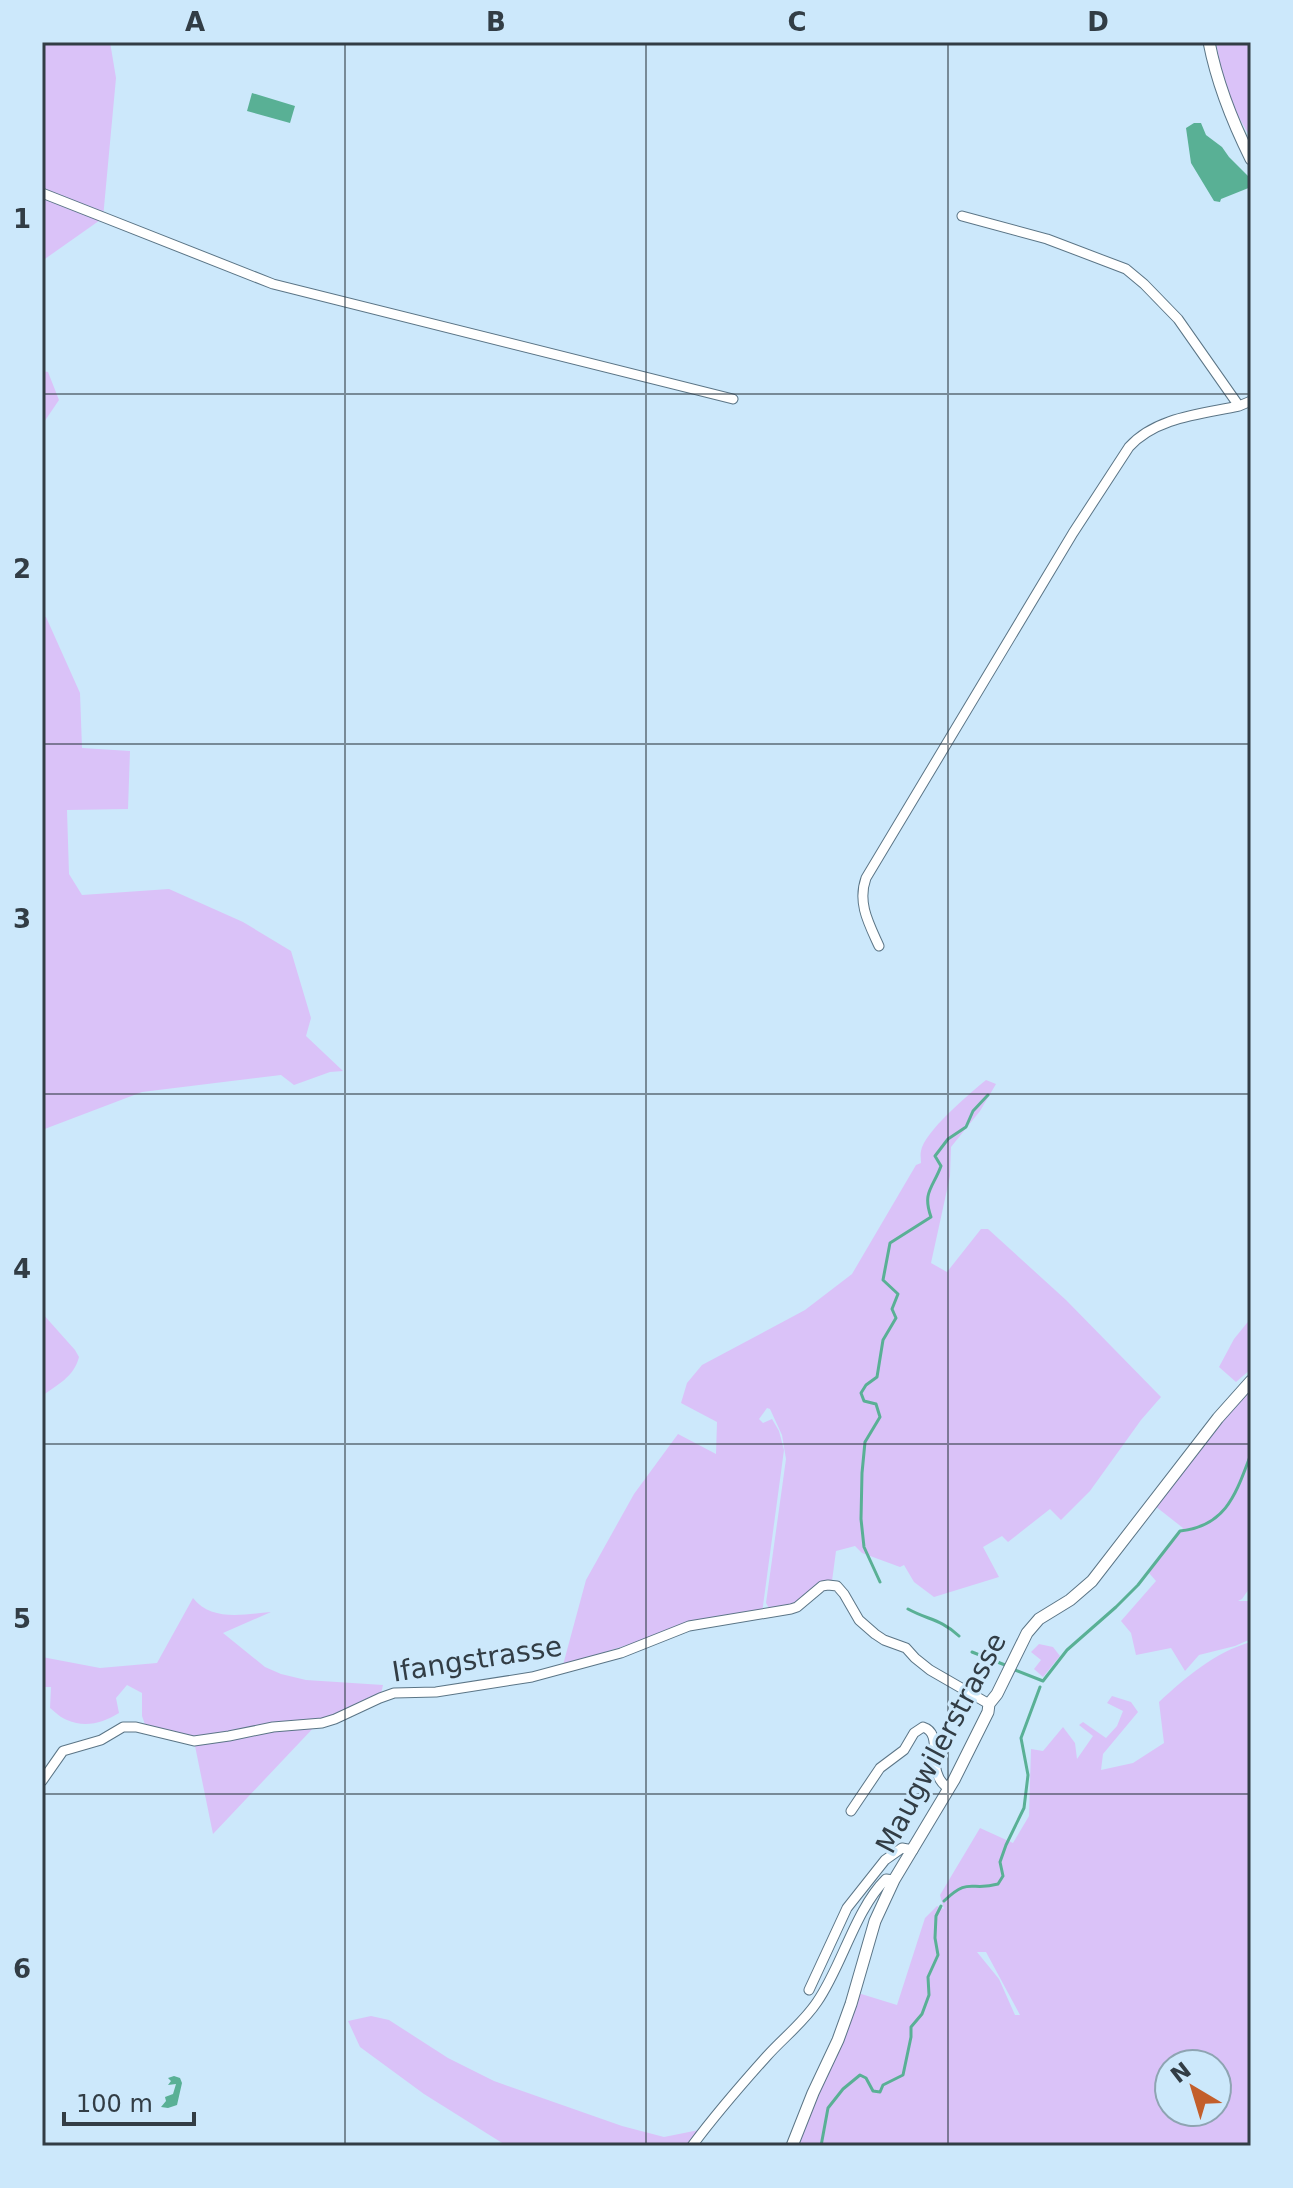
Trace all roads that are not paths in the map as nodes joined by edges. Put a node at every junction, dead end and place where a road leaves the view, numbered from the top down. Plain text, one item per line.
1 (1209, 42) edge
2 (1251, 159) edge
3 (42, 193) edge
4 (962, 216) dead end
5 (733, 399) dead end
6 (1251, 401) edge
7 (1239, 406) junction
8 (879, 946) dead end
9 (1251, 1381) edge
10 (989, 1704) junction
11 (42, 1781) edge
12 (948, 1788) junction
13 (851, 1811) dead end
14 (913, 1850) junction
15 (894, 1880) junction
16 (809, 1990) dead end
17 (692, 2146) edge
18 (792, 2146) edge

1 - 2 street
3 - 5 street
4 - 7 street
6 - 7 street
7 - 8 street
9 - 10 street, Maugwilerstrasse
10 - 11 street, Ifangstrasse
10 - 12 street, Maugwilerstrasse
12 - 13 street
12 - 14 street, Maugwilerstrasse
14 - 15 street, Maugwilerstrasse
14 - 16 street
15 - 17 street
15 - 18 street, Maugwilerstrasse

